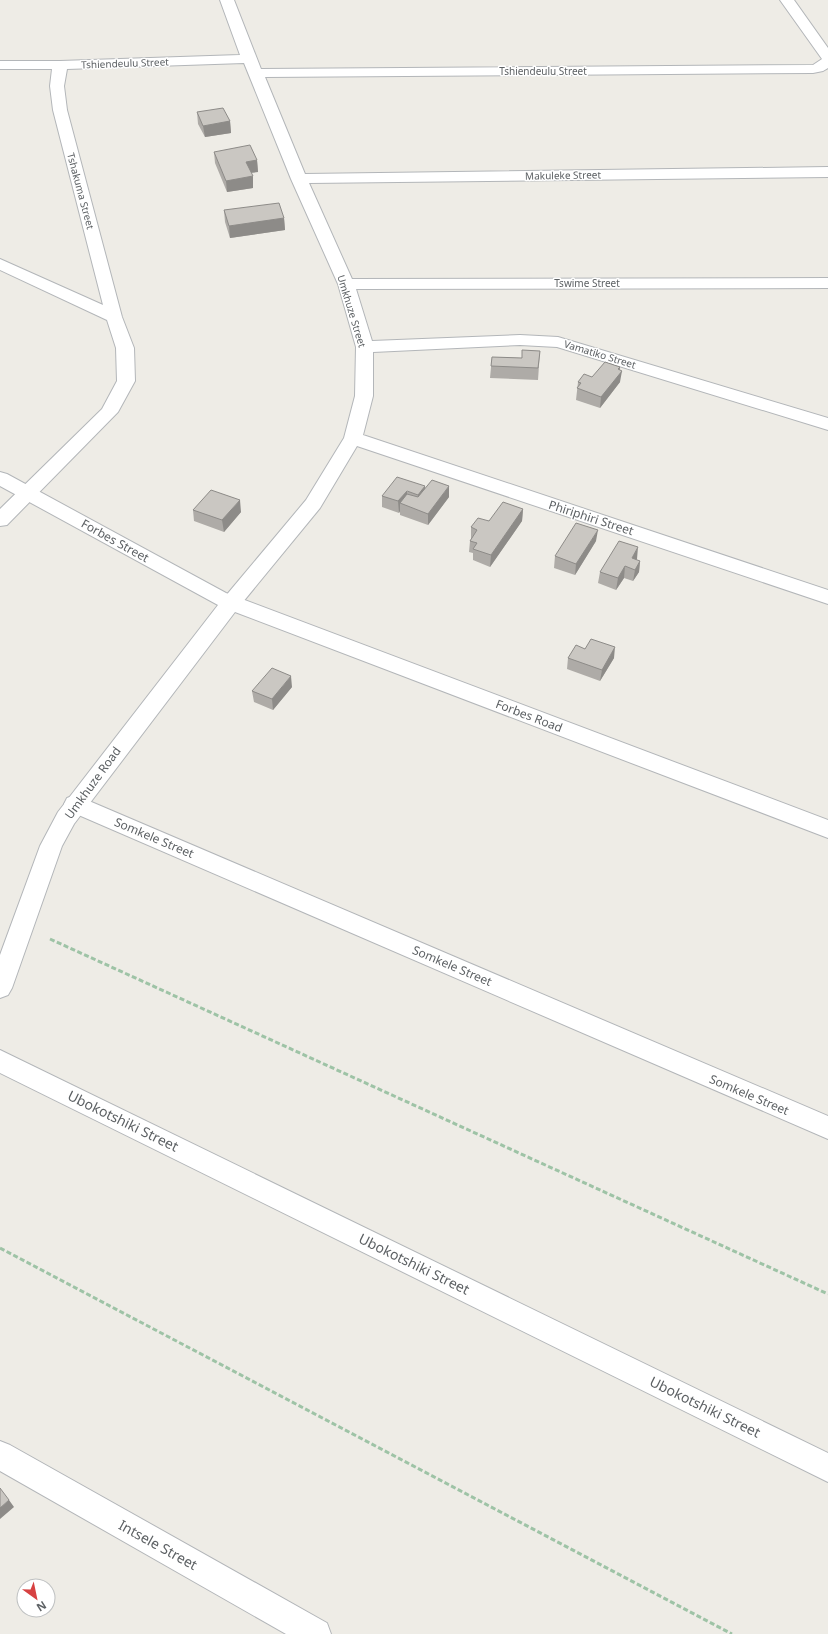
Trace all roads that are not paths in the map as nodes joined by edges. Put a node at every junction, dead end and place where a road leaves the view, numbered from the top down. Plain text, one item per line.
1 (227, 0) edge
2 (786, 0) edge
3 (828, 58) edge
4 (828, 61) edge
5 (0, 65) edge
6 (60, 65) junction
7 (253, 66) junction
8 (828, 172) edge
9 (299, 179) junction
10 (0, 264) edge
11 (828, 283) edge
12 (346, 284) junction
13 (114, 317) junction
14 (365, 347) junction
15 (828, 424) edge
16 (353, 438) junction
17 (0, 478) edge
18 (28, 493) junction
19 (0, 520) edge
20 (828, 597) edge
21 (231, 603) junction
22 (75, 804) junction
23 (828, 829) edge
24 (0, 988) edge
25 (0, 1061) edge
26 (828, 1128) edge
27 (0, 1455) edge
28 (828, 1468) edge
29 (316, 1634) edge

1 - 7 street, Umkhuze Street
2 - 3 street
4 - 7 street, Tshiendeulu Street
5 - 6 street, Tshiendeulu Street
6 - 7 street, Tshiendeulu Street
6 - 13 street, Tshakuma Street
7 - 9 street, Umkhuze Street
8 - 9 street, Makuleke Street
9 - 12 street, Umkhuze Street
10 - 13 street
11 - 12 street, Tswime Street
12 - 14 street, Umkhuze Street
13 - 18 street, Tshakuma Street
14 - 15 street, Vamatiko Street
14 - 16 street, Umkhuze Street
16 - 20 street, Phiriphiri Street
16 - 21 street, Umkhuze Street
17 - 18 street, Forbes Street
18 - 19 street, Tshakuma Street
18 - 21 street, Forbes Street
21 - 22 street, Umkhuze Road
21 - 23 street, Forbes Road
22 - 24 street, Umkhuze Road
22 - 26 street, Somkele Street
25 - 28 street, Ubokotshiki Street
27 - 29 street, Intsele Street

